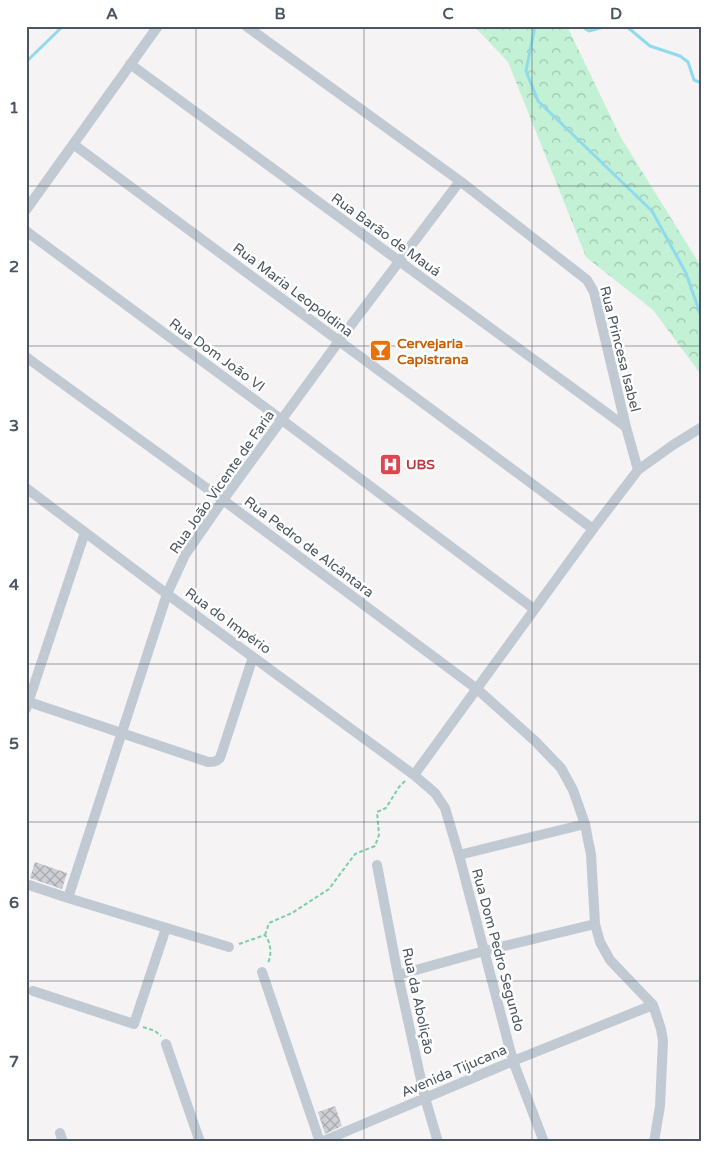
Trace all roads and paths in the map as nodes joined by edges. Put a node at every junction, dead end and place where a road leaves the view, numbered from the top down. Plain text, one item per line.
1 (158, 26) edge
2 (246, 26) edge
3 (130, 64) junction
4 (73, 144) junction
5 (460, 181) junction
6 (26, 210) edge
7 (26, 231) edge
8 (399, 262) junction
9 (339, 341) junction
10 (26, 357) edge
11 (282, 420) junction
12 (626, 427) junction
13 (702, 427) edge
14 (638, 470) junction
15 (26, 488) edge
16 (223, 500) junction
17 (593, 529) junction
18 (85, 532) junction
19 (168, 594) junction
20 (534, 609) junction
21 (253, 657) junction
22 (477, 688) junction
23 (27, 704) edge
24 (122, 732) junction
25 (414, 775) junction
26 (585, 824) junction
27 (459, 855) junction
28 (377, 865) dead end
29 (26, 884) edge
30 (68, 898) junction
31 (595, 924) junction
32 (166, 928) junction
33 (265, 935) junction
34 (229, 947) joint
35 (484, 951) junction
36 (262, 972) joint
37 (398, 975) junction
38 (34, 991) dead end
39 (653, 1005) junction
40 (134, 1024) junction
41 (166, 1044) joint
42 (513, 1061) junction
43 (425, 1098) junction
44 (200, 1142) edge
45 (320, 1142) edge
46 (438, 1142) edge
47 (544, 1142) edge
48 (654, 1142) edge

1 - 3 street
2 - 5 street, Rua Princesa Isabel
3 - 4 street
3 - 8 street, Rua Barão de Mauá
4 - 6 street
4 - 9 street, Rua Maria Leopoldina
5 - 8 street, Rua João Vicente de Faria
5 - 12 street, Rua Princesa Isabel
7 - 11 street, Rua Dom João VI
8 - 9 street, Rua João Vicente de Faria
8 - 12 street, Rua Barão de Mauá
9 - 11 street, Rua João Vicente de Faria
9 - 17 street, Rua Maria Leopoldina
10 - 16 street, Rua Pedro de Alcântara
11 - 16 street, Rua João Vicente de Faria
11 - 20 street, Rua Dom João VI
12 - 14 street, Rua Princesa Isabel
13 - 14 street
14 - 17 street
15 - 18 street, Rua do Império
16 - 19 street, Rua João Vicente de Faria
16 - 22 street, Rua Pedro de Alcântara
17 - 20 street
18 - 19 street, Rua do Império
18 - 23 street
19 - 21 street, Rua do Império
19 - 24 street, Rua João Vicente de Faria
20 - 22 street
21 - 24 street
21 - 25 street, Rua do Império
22 - 25 street
22 - 26 street, Rua Pedro de Alcântara
23 - 24 street
24 - 30 street, Rua João Vicente de Faria
25 - 27 street, Rua Dom Pedro Segundo
25 - 33 path
26 - 27 street
26 - 31 street, Rua Pedro de Alcântara
27 - 35 street, Rua Dom Pedro Segundo
28 - 37 street, Rua da Abolição
29 - 30 street
30 - 32 street
31 - 35 street
31 - 39 street, Rua Pedro de Alcântara
32 - 34 street
32 - 40 street
33 - 34 path
33 - 36 path
35 - 37 street
35 - 42 street, Rua Dom Pedro Segundo
36 - 45 street
37 - 43 street, Rua da Abolição
38 - 40 street
39 - 42 street, Avenida Tijucana
39 - 48 street
40 - 41 path
41 - 44 street
42 - 43 street, Avenida Tijucana
42 - 47 street, Rua Dom Pedro Segundo
43 - 45 street, Avenida Tijucana
43 - 46 street, Rua da Abolição

